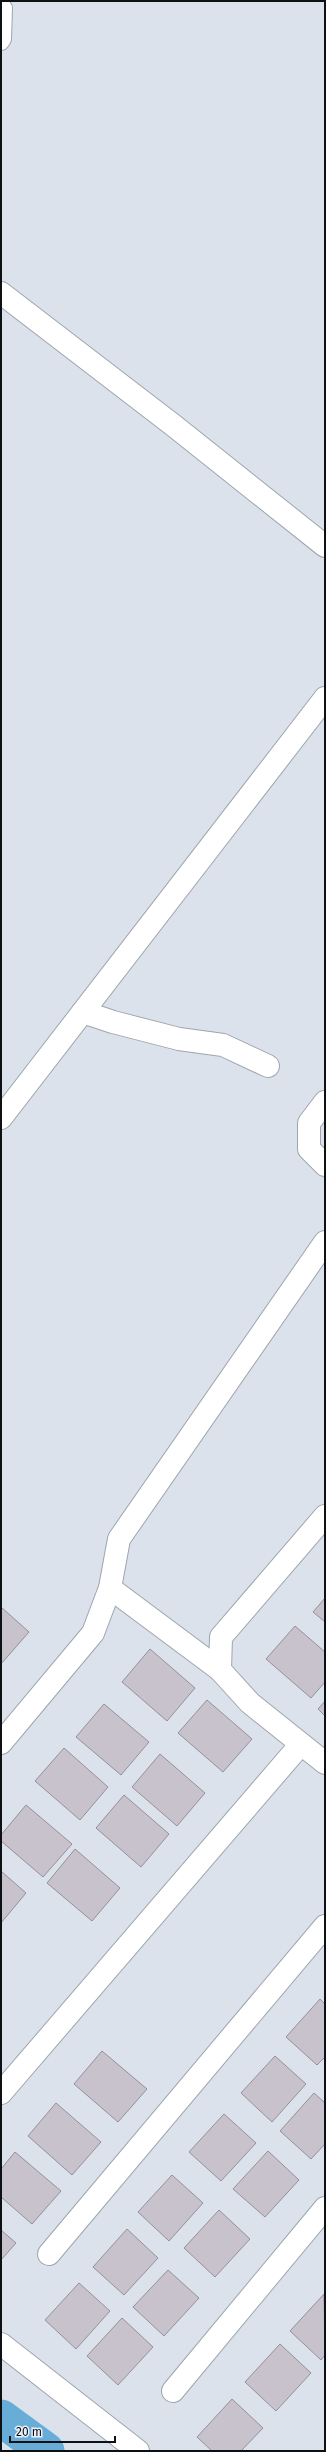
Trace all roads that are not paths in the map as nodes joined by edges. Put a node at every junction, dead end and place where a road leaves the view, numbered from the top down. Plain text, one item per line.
1 (1, 4) edge
2 (1, 42) edge
3 (1, 293) edge
4 (325, 546) edge
5 (325, 698) edge
6 (83, 1012) junction
7 (268, 1066) dead end
8 (325, 1102) edge
9 (1, 1118) edge
10 (325, 1165) edge
11 (325, 1242) edge
12 (325, 1516) edge
13 (110, 1588) junction
14 (220, 1670) junction
15 (1, 1743) edge
16 (301, 1744) junction
17 (325, 1763) edge
18 (325, 1926) edge
19 (1, 2093) edge
20 (325, 2208) edge
21 (49, 2254) dead end
22 (1, 2344) edge
23 (173, 2391) dead end
24 (138, 2451) edge

1 - 2 lane
3 - 4 street
5 - 6 street
6 - 7 street
6 - 9 street
8 - 10 street
11 - 13 street
12 - 14 street
13 - 14 street
13 - 15 street
14 - 16 street
16 - 17 street
16 - 19 street
18 - 21 street
20 - 23 street
22 - 24 street

